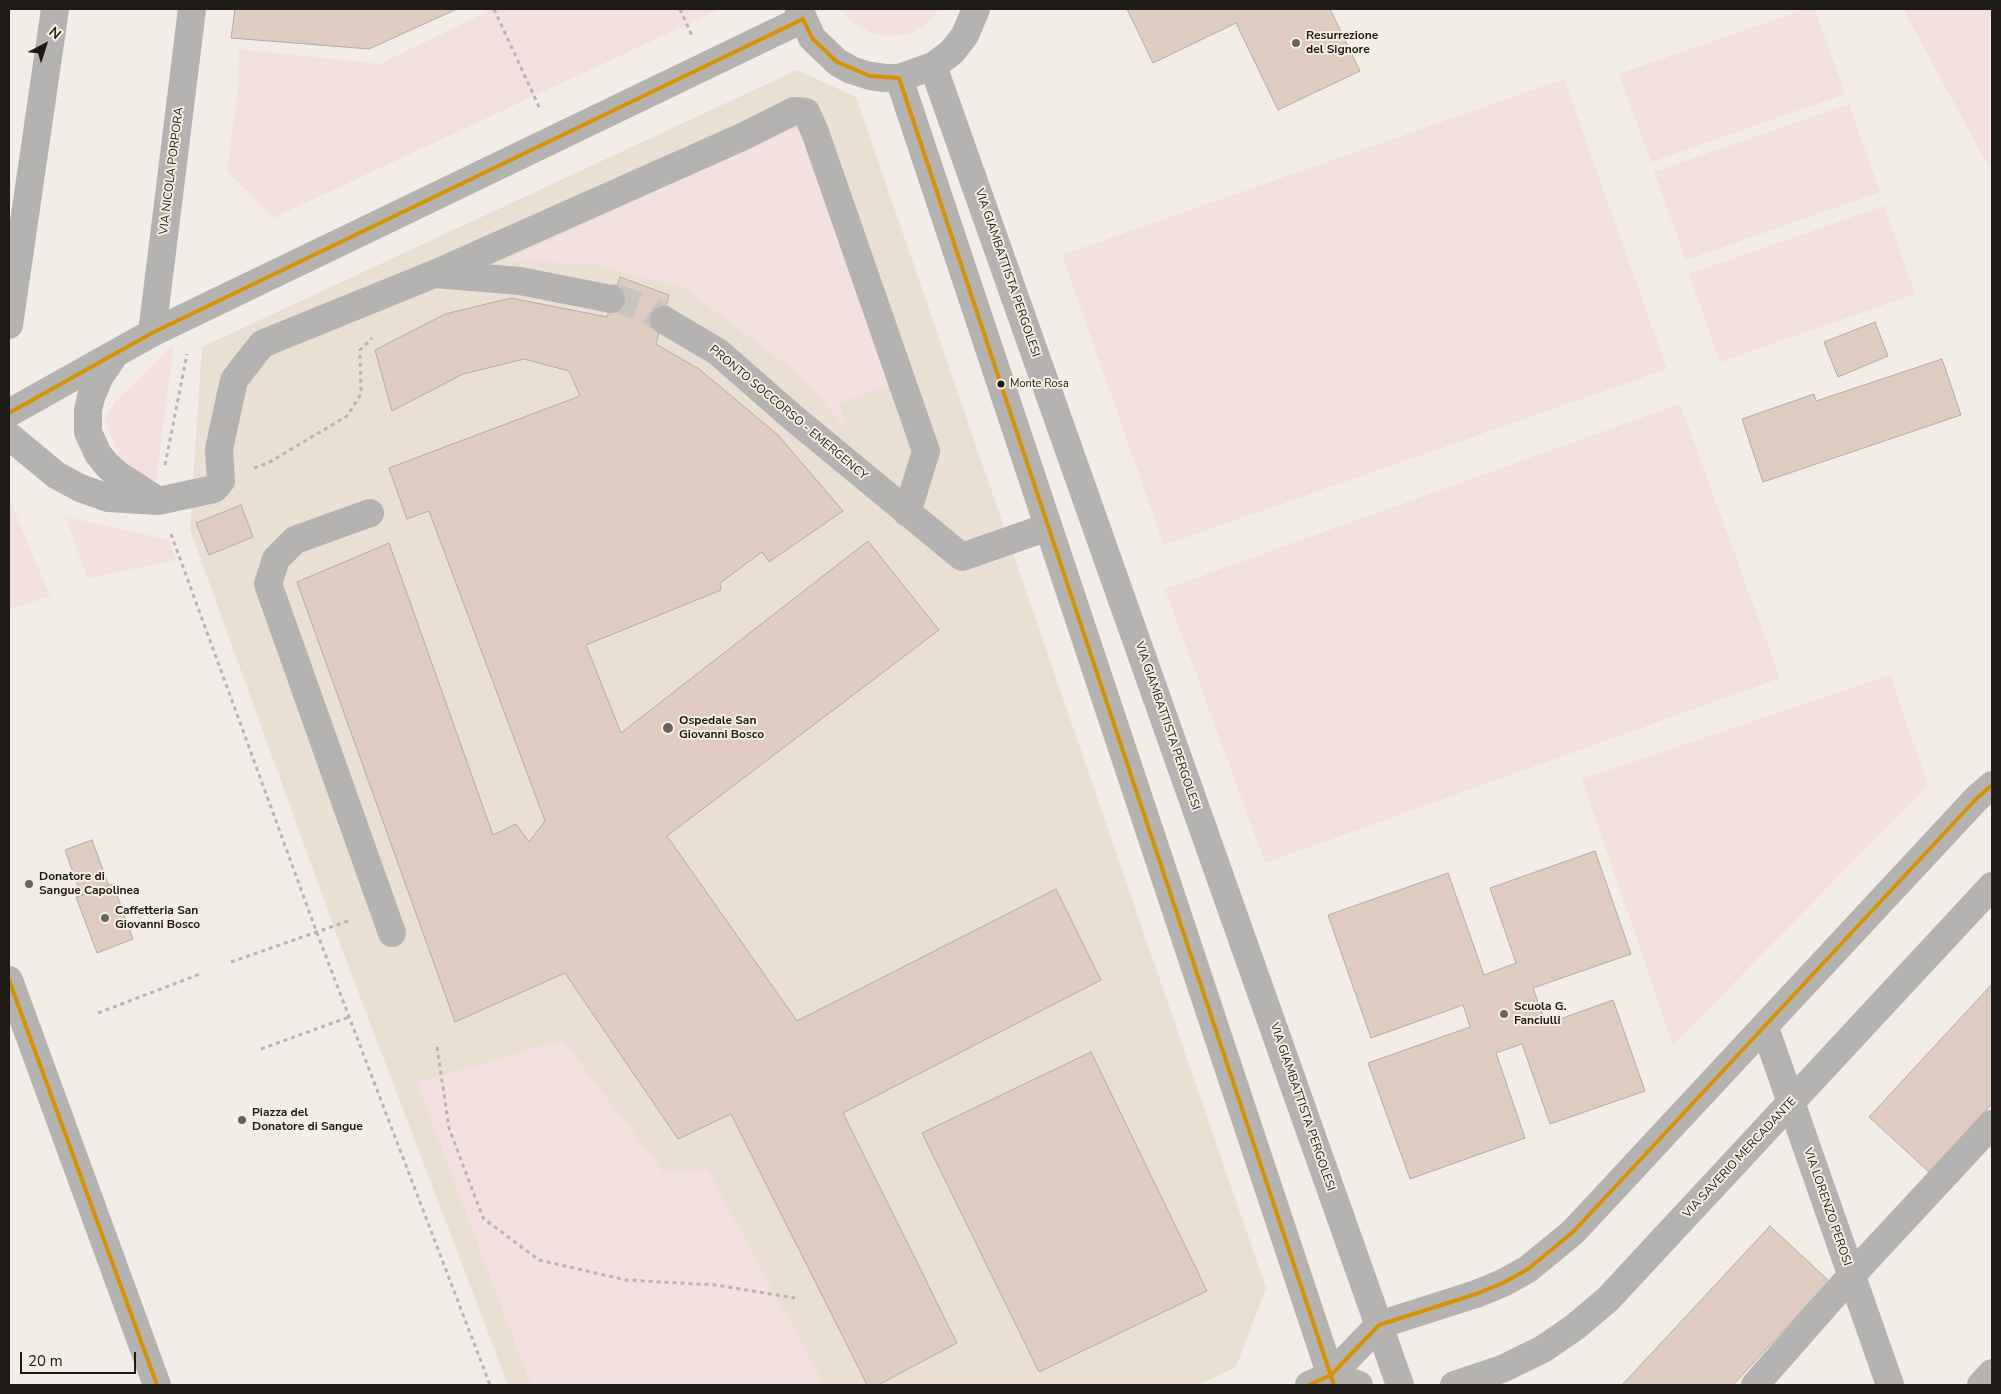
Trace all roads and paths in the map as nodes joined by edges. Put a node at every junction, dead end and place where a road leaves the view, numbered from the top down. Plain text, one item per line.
1 (55, 9) edge
2 (192, 9) edge
3 (494, 9) edge
4 (976, 9) edge
5 (801, 14) edge
6 (934, 66) junction
7 (899, 78) junction
8 (554, 139) junction
9 (434, 274) junction
10 (611, 299) tunnel mouth
11 (195, 312) junction
12 (664, 320) tunnel mouth
13 (9, 325) edge
14 (152, 333) junction
15 (374, 336) dead end
16 (118, 350) junction
17 (9, 413) edge
18 (9, 436) edge
19 (221, 481) junction
20 (158, 500) junction
21 (907, 513) junction
22 (370, 514) dead end
23 (1048, 527) junction
24 (1992, 785) edge
25 (1992, 886) edge
26 (382, 908) junction
27 (317, 933) junction
28 (392, 933) dead end
29 (231, 962) dead end
30 (200, 974) dead end
31 (9, 980) edge
32 (98, 1013) dead end
33 (349, 1017) junction
34 (1765, 1028) junction
35 (437, 1047) dead end
36 (261, 1049) dead end
37 (1791, 1103) junction
38 (1992, 1124) edge
39 (1851, 1276) junction
40 (795, 1298) dead end
41 (1379, 1325) junction
42 (1992, 1373) edge
43 (1325, 1382) edge
44 (157, 1385) edge
45 (490, 1385) edge
46 (1359, 1385) edge
47 (1400, 1385) edge
48 (1454, 1385) edge
49 (1755, 1385) edge
50 (1890, 1385) edge
51 (1981, 1385) edge

1 - 13 street
2 - 14 street, VIA NICOLA PORPORA
3 - 8 path
4 - 6 street
5 - 7 street
5 - 8 street
6 - 7 street
6 - 41 street, VIA GIAMBATTISTA PERGOLESI
7 - 23 street
8 - 11 street
9 - 10 street
9 - 19 street
9 - 21 street
11 - 14 street
11 - 20 path
12 - 21 street, PRONTO SOCCORSO - EMERGENCY
14 - 16 street
15 - 19 path
16 - 17 street
16 - 20 street
18 - 20 street
19 - 20 street
20 - 27 path
21 - 23 street, PRONTO SOCCORSO - EMERGENCY
22 - 26 street
23 - 43 street
24 - 34 street
25 - 37 street, VIA SAVERIO MERCADANTE
26 - 27 path
26 - 28 street
27 - 29 path
27 - 33 path
30 - 32 path
31 - 44 street
33 - 36 path
33 - 45 path
34 - 37 street, VIA LORENZO PEROSI
34 - 41 street
35 - 40 path
37 - 39 street, VIA LORENZO PEROSI
37 - 48 street, VIA SAVERIO MERCADANTE
38 - 39 street
39 - 49 street
39 - 50 street, VIA LORENZO PEROSI
41 - 43 street
41 - 47 street, VIA GIAMBATTISTA PERGOLESI
42 - 51 street
43 - 46 street

